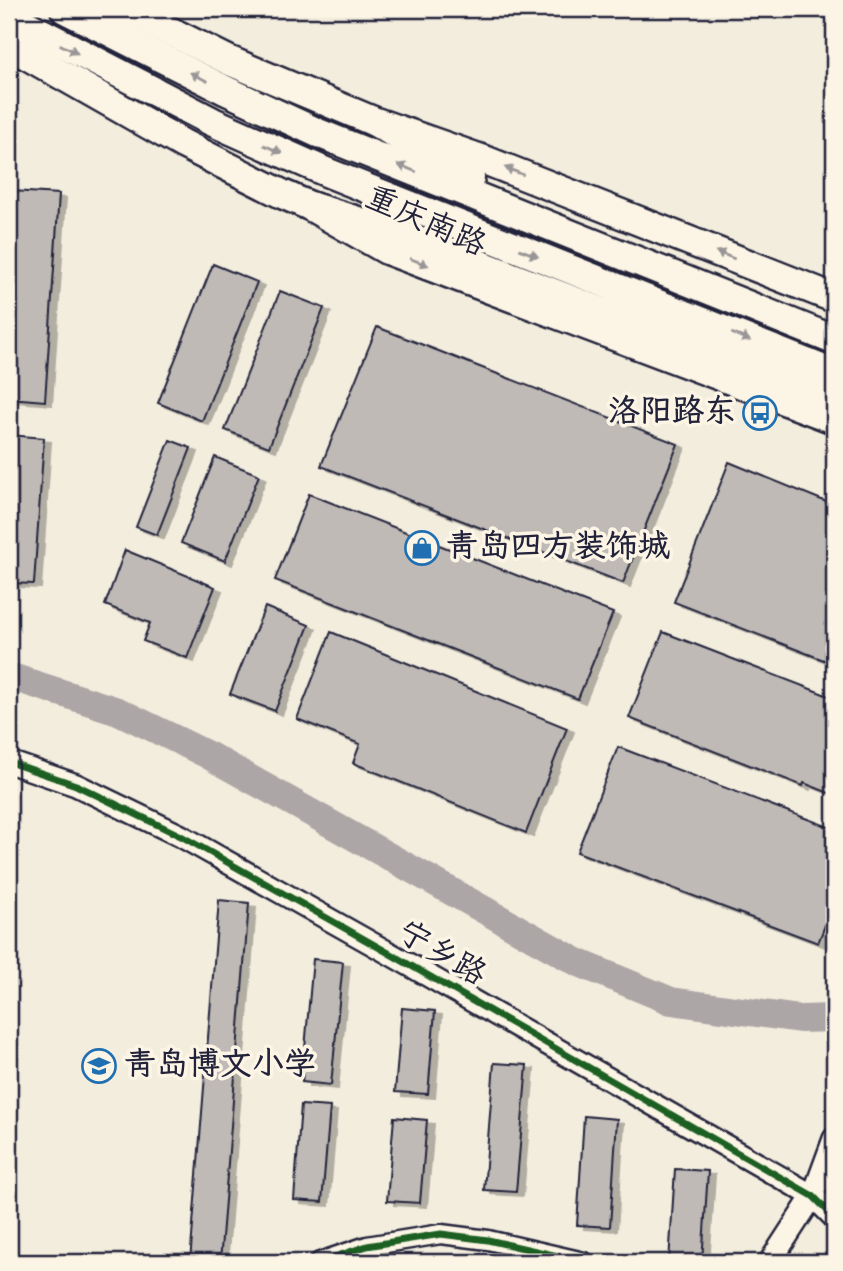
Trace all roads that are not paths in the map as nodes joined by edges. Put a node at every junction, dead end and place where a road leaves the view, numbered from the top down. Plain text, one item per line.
1 (65, 9) edge
2 (125, 9) edge
3 (9, 16) edge
4 (9, 45) edge
5 (373, 121) junction
6 (310, 206) junction
7 (834, 298) edge
8 (834, 320) edge
9 (834, 340) edge
10 (834, 374) edge
11 (834, 402) edge
12 (834, 419) edge
13 (9, 762) edge
14 (834, 1139) edge
15 (813, 1196) junction
16 (834, 1217) edge
17 (320, 1262) edge
18 (584, 1262) edge
19 (770, 1262) edge

9 -> 1 main road
2 - 5 main road
3 -> 10 main road
4 - 6 main road, 重庆南路
7 -> 5 main road
5 - 8 main road
6 - 11 main road
6 -> 12 main road, 重庆南路
13 - 15 street, 宁乡路
14 - 15 street
15 - 16 street, 宁乡路
15 - 19 street
17 - 18 street

